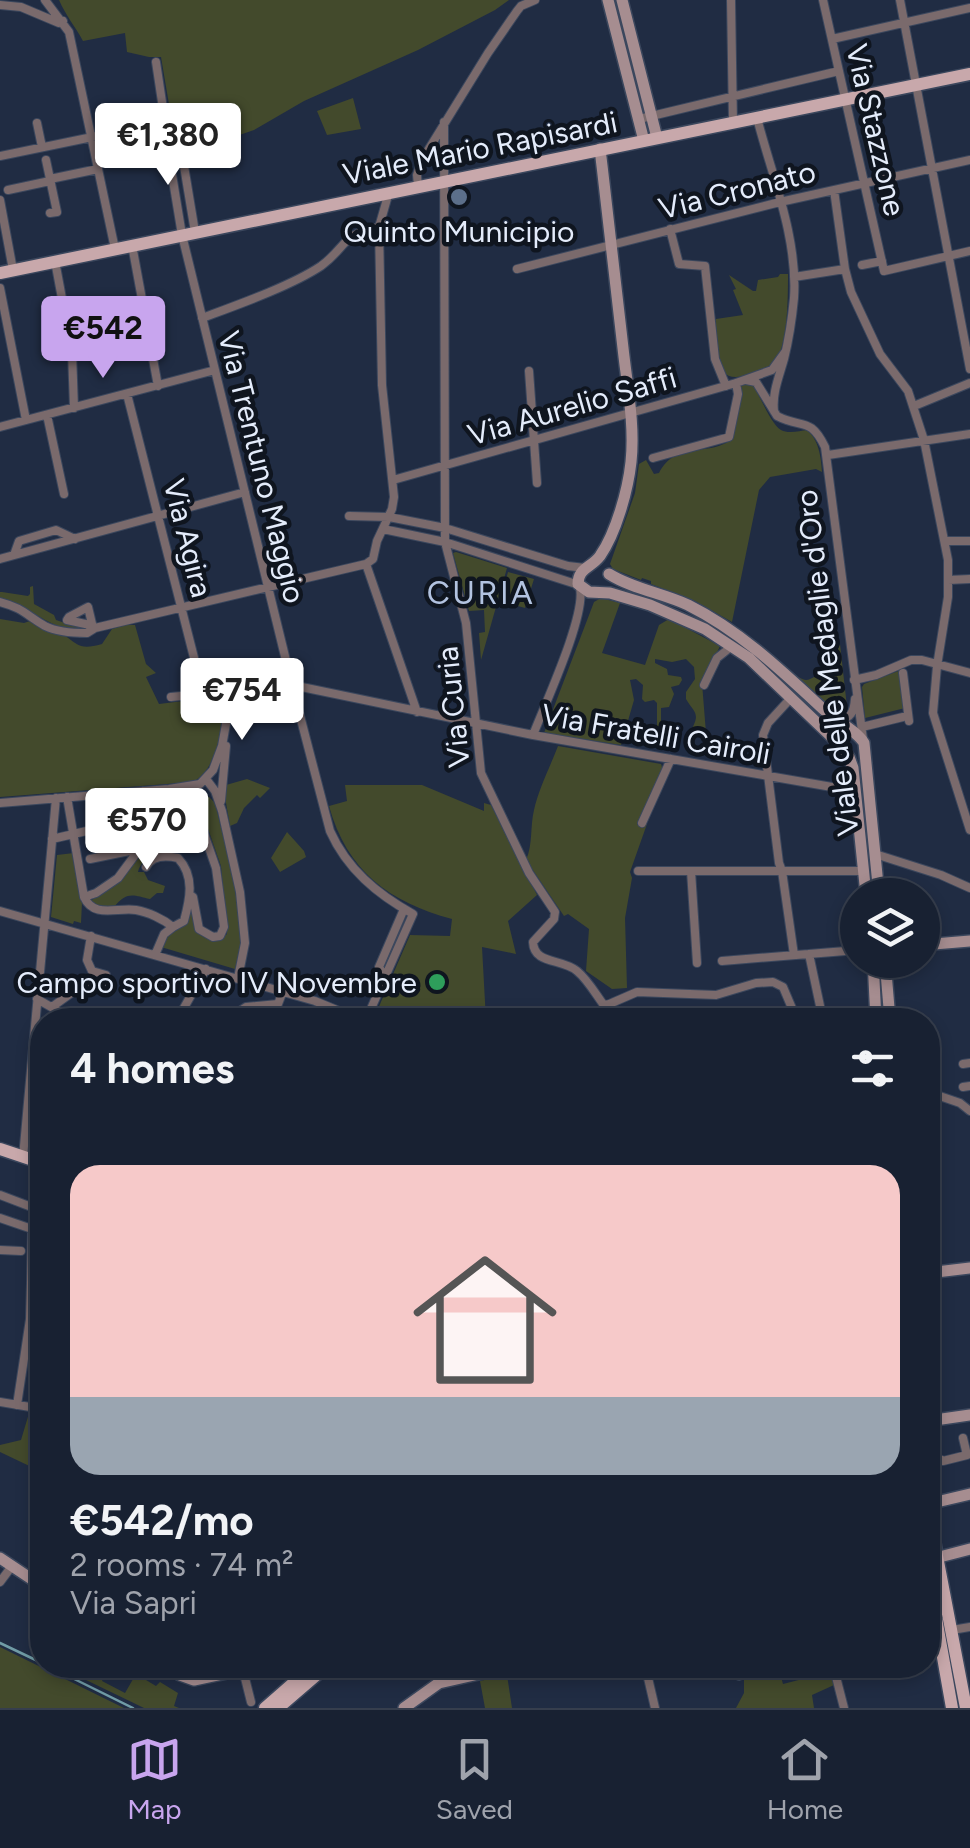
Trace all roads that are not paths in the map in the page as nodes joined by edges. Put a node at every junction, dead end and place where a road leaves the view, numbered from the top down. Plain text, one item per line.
1 (45, 0) edge
2 (535, 0) edge
3 (608, 0) edge
4 (622, 0) edge
5 (731, 0) edge
6 (824, 0) edge
7 (900, 0) edge
8 (0, 5) edge
9 (970, 8) edge
10 (63, 22) junction
11 (904, 23) junction
12 (832, 39) junction
13 (156, 62) dead end
14 (839, 71) junction
15 (970, 74) edge
16 (917, 85) junction
17 (733, 97) junction
18 (845, 100) junction
19 (645, 118) junction
20 (758, 118) junction
21 (165, 122) junction
22 (444, 122) junction
23 (37, 123) dead end
24 (733, 123) junction
25 (91, 137) junction
26 (166, 138) dead end
27 (650, 139) junction
28 (432, 144) junction
29 (42, 147) junction
30 (443, 148) junction
31 (600, 149) junction
32 (0, 156) edge
33 (46, 160) dead end
34 (970, 160) edge
35 (932, 168) junction
36 (98, 169) junction
37 (50, 180) junction
38 (444, 180) junction
39 (864, 183) junction
40 (418, 186) junction
41 (8, 190) dead end
42 (834, 190) junction
43 (389, 192) junction
44 (0, 200) edge
45 (780, 202) junction
46 (50, 213) dead end
47 (379, 226) junction
48 (670, 230) junction
49 (188, 234) junction
50 (611, 244) junction
51 (132, 245) junction
52 (114, 249) junction
53 (970, 252) edge
54 (949, 256) junction
55 (55, 261) junction
56 (862, 266) dead end
57 (883, 266) junction
58 (517, 269) dead end
59 (845, 269) junction
60 (7, 271) edge
61 (794, 277) junction
62 (0, 288) edge
63 (202, 318) junction
64 (786, 352) junction
65 (970, 369) edge
66 (215, 370) junction
67 (529, 371) dead end
68 (763, 374) junction
69 (746, 380) junction
70 (776, 382) junction
71 (970, 382) edge
72 (731, 384) junction
73 (158, 386) junction
74 (127, 394) junction
75 (914, 406) junction
76 (74, 408) junction
77 (630, 412) junction
78 (775, 413) junction
79 (47, 415) junction
80 (26, 420) junction
81 (0, 428) edge
82 (970, 434) edge
83 (534, 440) junction
84 (924, 440) junction
85 (828, 456) junction
86 (654, 458) dead end
87 (445, 465) junction
88 (393, 480) junction
89 (537, 484) dead end
90 (245, 492) junction
91 (64, 494) dead end
92 (160, 516) junction
93 (349, 516) dead end
94 (389, 517) junction
95 (444, 528) junction
96 (382, 530) junction
97 (945, 541) junction
98 (970, 541) edge
99 (444, 542) junction
100 (608, 542) junction
101 (0, 559) edge
102 (366, 564) junction
103 (587, 568) junction
104 (608, 573) junction
105 (970, 579) edge
106 (948, 580) junction
107 (579, 586) junction
108 (268, 588) junction
109 (598, 592) junction
110 (0, 602) edge
111 (183, 608) junction
112 (577, 622) junction
113 (732, 646) junction
114 (937, 666) junction
115 (970, 672) edge
116 (903, 673) dead end
117 (855, 684) junction
118 (292, 685) junction
119 (704, 686) dead end
120 (225, 691) junction
121 (204, 693) junction
122 (171, 697) dead end
123 (790, 699) junction
124 (417, 712) junction
125 (831, 717) junction
126 (226, 724) junction
127 (474, 724) junction
128 (862, 727) junction
129 (533, 735) junction
130 (837, 742) junction
131 (864, 743) junction
132 (671, 759) junction
133 (768, 776) junction
134 (206, 779) junction
135 (829, 787) junction
136 (144, 791) junction
137 (855, 791) junction
138 (67, 797) junction
139 (56, 798) junction
140 (0, 803) edge
141 (222, 811) junction
142 (858, 820) junction
143 (642, 823) dead end
144 (969, 825) edge
145 (73, 834) junction
146 (52, 839) junction
147 (144, 848) junction
148 (874, 853) junction
149 (90, 858) dead end
150 (146, 867) dead end
151 (638, 870) dead end
152 (691, 870) junction
153 (782, 871) junction
154 (863, 871) junction
155 (864, 878) edge
156 (876, 878) edge
157 (970, 888) edge
158 (190, 895) junction
159 (84, 898) junction
160 (0, 911) edge
161 (44, 923) junction
162 (173, 927) junction
163 (91, 936) junction
164 (970, 941) edge
165 (940, 944) edge
166 (840, 951) edge
167 (809, 954) junction
168 (156, 955) junction
169 (794, 955) junction
170 (722, 961) dead end
171 (696, 963) dead end
172 (206, 970) junction
173 (238, 978) junction
174 (874, 978) edge
175 (887, 978) edge
176 (282, 992) junction
177 (37, 999) junction
178 (36, 1008) edge
179 (52, 1008) joint
180 (184, 1008) edge
181 (245, 1008) edge
182 (338, 1008) edge
183 (370, 1008) edge
184 (792, 1008) edge
185 (820, 1008) edge
186 (875, 1008) edge
187 (889, 1008) edge
188 (30, 1078) edge
189 (940, 1096) edge
190 (970, 1111) edge
191 (0, 1150) edge
192 (22, 1157) junction
193 (30, 1159) edge
194 (12, 1186) dead end
195 (4, 1197) edge
196 (30, 1206) edge
197 (0, 1218) edge
198 (30, 1229) edge
199 (0, 1250) edge
200 (22, 1251) dead end
201 (970, 1268) edge
202 (940, 1272) edge
203 (30, 1282) edge
204 (30, 1319) joint
205 (0, 1402) edge
206 (17, 1404) junction
207 (30, 1407) edge
208 (970, 1415) edge
209 (940, 1419) edge
210 (963, 1438) dead end
211 (940, 1459) edge
212 (970, 1494) edge
213 (940, 1503) edge
214 (970, 1550) edge
215 (940, 1557) edge
216 (0, 1558) edge
217 (12, 1566) junction
218 (30, 1578) edge
219 (0, 1582) edge
220 (940, 1587) edge
221 (970, 1627) edge
222 (952, 1630) junction
223 (940, 1640) edge
224 (245, 1678) edge
225 (299, 1678) edge
226 (313, 1678) edge
227 (449, 1678) edge
228 (648, 1678) edge
229 (836, 1678) edge
230 (967, 1692) edge
231 (250, 1702) dead end
232 (265, 1708) edge
233 (278, 1708) edge
234 (404, 1708) edge
235 (655, 1708) edge
236 (844, 1708) edge
237 (952, 1708) edge
238 (966, 1708) edge

1 - 10 street
2 - 22 street
3 - 19 main road
4 - 19 main road
5 - 17 street
6 - 12 street, Via Stazzone
7 - 11 street
8 - 10 street
9 - 11 street
10 - 25 street
11 - 12 street
11 - 16 street
12 - 14 street, Via Stazzone
13 - 21 street
14 - 17 street
14 - 18 street, Via Stazzone
15 - 16 main road, Viale Mario Rapisardi
16 - 18 main road, Viale Mario Rapisardi
16 - 35 street
17 - 19 street
17 - 24 street
18 - 20 main road, Viale Mario Rapisardi
18 - 39 street, Via Stazzone
19 - 27 main road
20 - 24 main road, Viale Mario Rapisardi
20 - 45 street
21 - 25 street
21 - 49 street
22 - 28 street
22 - 30 street, Via Curia
23 - 29 street
24 - 27 main road, Viale Mario Rapisardi
25 - 29 street
25 - 36 street
26 - 49 street
27 - 31 main road, Viale Mario Rapisardi
28 - 30 street
28 - 40 street
29 - 32 street
30 - 38 street, Via Curia
31 - 38 main road, Viale Mario Rapisardi
31 - 50 main road
33 - 37 street
34 - 35 street, Via Cronato
35 - 39 street, Via Cronato
35 - 54 street
36 - 37 street
36 - 52 street
37 - 41 street
37 - 46 street
38 - 40 main road, Viale Mario Rapisardi
38 - 87 street, Via Curia
39 - 42 street, Via Cronato
39 - 57 street, Via Stazzone
40 - 43 main road, Viale Mario Rapisardi
42 - 45 street, Via Cronato
42 - 59 street
43 - 47 street
43 - 49 main road, Viale Mario Rapisardi
44 - 60 street
45 - 48 street, Via Cronato
45 - 61 street
47 - 63 street
47 - 88 street
48 - 50 street, Via Cronato
48 - 72 street
49 - 51 main road, Viale Mario Rapisardi
49 - 63 street, Via Trentuno Maggio
50 - 58 street, Via Cronato
50 - 77 main road
51 - 52 main road, Viale Mario Rapisardi
51 - 73 street
52 - 55 main road, Viale Mario Rapisardi
53 - 54 street
54 - 57 street
54 - 65 street
55 - 60 main road, Viale Mario Rapisardi
55 - 76 street
56 - 57 street
59 - 61 street
59 - 75 street
61 - 64 street
62 - 80 street
63 - 66 street, Via Trentuno Maggio
64 - 68 street
64 - 70 street
66 - 73 street
66 - 90 street, Via Trentuno Maggio
67 - 83 street
68 - 69 street, Via Aurelio Saffi
68 - 70 street
69 - 72 street, Via Aurelio Saffi
69 - 78 street
70 - 78 street
71 - 75 street
72 - 77 street, Via Aurelio Saffi
72 - 86 street
73 - 74 street
74 - 76 street
74 - 92 street, Via Agira
75 - 84 street
76 - 79 street
77 - 83 street, Via Aurelio Saffi
77 - 100 main road
78 - 85 street, Viale delle Medaglie d'Oro
79 - 80 street
79 - 91 street
80 - 81 street
82 - 84 street
83 - 87 street, Via Aurelio Saffi
83 - 89 street
84 - 85 street
84 - 97 street
85 - 117 street, Viale delle Medaglie d'Oro
87 - 88 street, Via Aurelio Saffi
87 - 95 street, Via Curia
88 - 94 street
90 - 92 street
90 - 108 street, Via Trentuno Maggio
92 - 101 street
92 - 111 street, Via Agira
93 - 94 street
94 - 95 street
94 - 96 street
95 - 99 street, Via Curia
95 - 103 street
96 - 99 street
96 - 102 street
97 - 98 street
97 - 106 street
99 - 107 street
99 - 127 street, Via Curia
100 - 103 main road
100 - 104 main road
102 - 108 street
102 - 124 street
103 - 104 main road
103 - 107 main road
104 - 109 main road
104 - 125 main road
105 - 106 street
106 - 114 street
107 - 109 main road
107 - 112 street
108 - 111 street
108 - 118 street, Via Trentuno Maggio
109 - 112 street
109 - 113 main road
110 - 111 street
111 - 121 street, Via Agira
112 - 129 street
113 - 119 street
113 - 123 main road
114 - 115 street
114 - 117 street
114 - 144 street
116 - 128 street
117 - 125 street
117 - 128 street, Viale delle Medaglie d'Oro
118 - 120 street, Via Fratelli Cairoli
118 - 124 street, Via Fratelli Cairoli
118 - 183 street, Via Trentuno Maggio
120 - 121 street, Via Fratelli Cairoli
120 - 126 street
121 - 122 street, Via Fratelli Cairoli
123 - 130 main road
123 - 133 street
124 - 127 street, Via Fratelli Cairoli
125 - 131 main road
126 - 134 street
126 - 141 street
127 - 129 street, Via Fratelli Cairoli
127 - 184 street, Via Curia
128 - 131 street, Viale delle Medaglie d'Oro
129 - 132 street, Via Fratelli Cairoli
130 - 131 main road
130 - 137 main road, Viale delle Medaglie d'Oro
131 - 148 main road, Viale delle Medaglie d'Oro
132 - 133 street, Via Fratelli Cairoli
132 - 143 street
133 - 135 street, Via Fratelli Cairoli
133 - 153 street
134 - 136 street
134 - 141 street
135 - 137 street, Via Fratelli Cairoli
135 - 142 street
136 - 138 street
136 - 145 street
137 - 142 main road, Viale delle Medaglie d'Oro
138 - 139 street
138 - 145 street
139 - 140 street
139 - 146 street
141 - 173 street
142 - 154 main road, Viale delle Medaglie d'Oro
145 - 146 street
145 - 159 street
146 - 161 street
147 - 149 street
147 - 158 street
147 - 159 street
148 - 156 main road, Viale delle Medaglie d'Oro
148 - 157 street
150 - 158 street
151 - 152 street
152 - 153 street
152 - 171 street
153 - 154 street
153 - 169 street
154 - 155 main road, Viale delle Medaglie d'Oro
158 - 162 street
159 - 162 street
160 - 161 street
161 - 163 street
161 - 177 street
162 - 168 street
163 - 168 street
163 - 179 street
164 - 165 main road
166 - 167 street
167 - 169 street
167 - 185 street
168 - 172 street
169 - 170 street
172 - 173 street
172 - 180 street
173 - 176 street
174 - 186 main road
175 - 187 main road
176 - 181 street
176 - 182 street
177 - 178 street
177 - 179 street
188 - 192 street
189 - 190 street
191 - 192 main road
192 - 193 main road
194 - 195 street
195 - 196 street
197 - 198 street
199 - 200 street
201 - 202 main road
203 - 204 street
204 - 206 street
205 - 206 street
206 - 207 street
208 - 209 main road
210 - 211 street
212 - 213 main road
214 - 215 main road
216 - 217 main road
217 - 218 main road
217 - 219 street
220 - 222 main road
221 - 222 street
222 - 230 main road
223 - 237 main road
224 - 231 street
225 - 232 main road
226 - 233 main road
227 - 234 main road
228 - 235 street
229 - 236 street
230 - 238 main road

